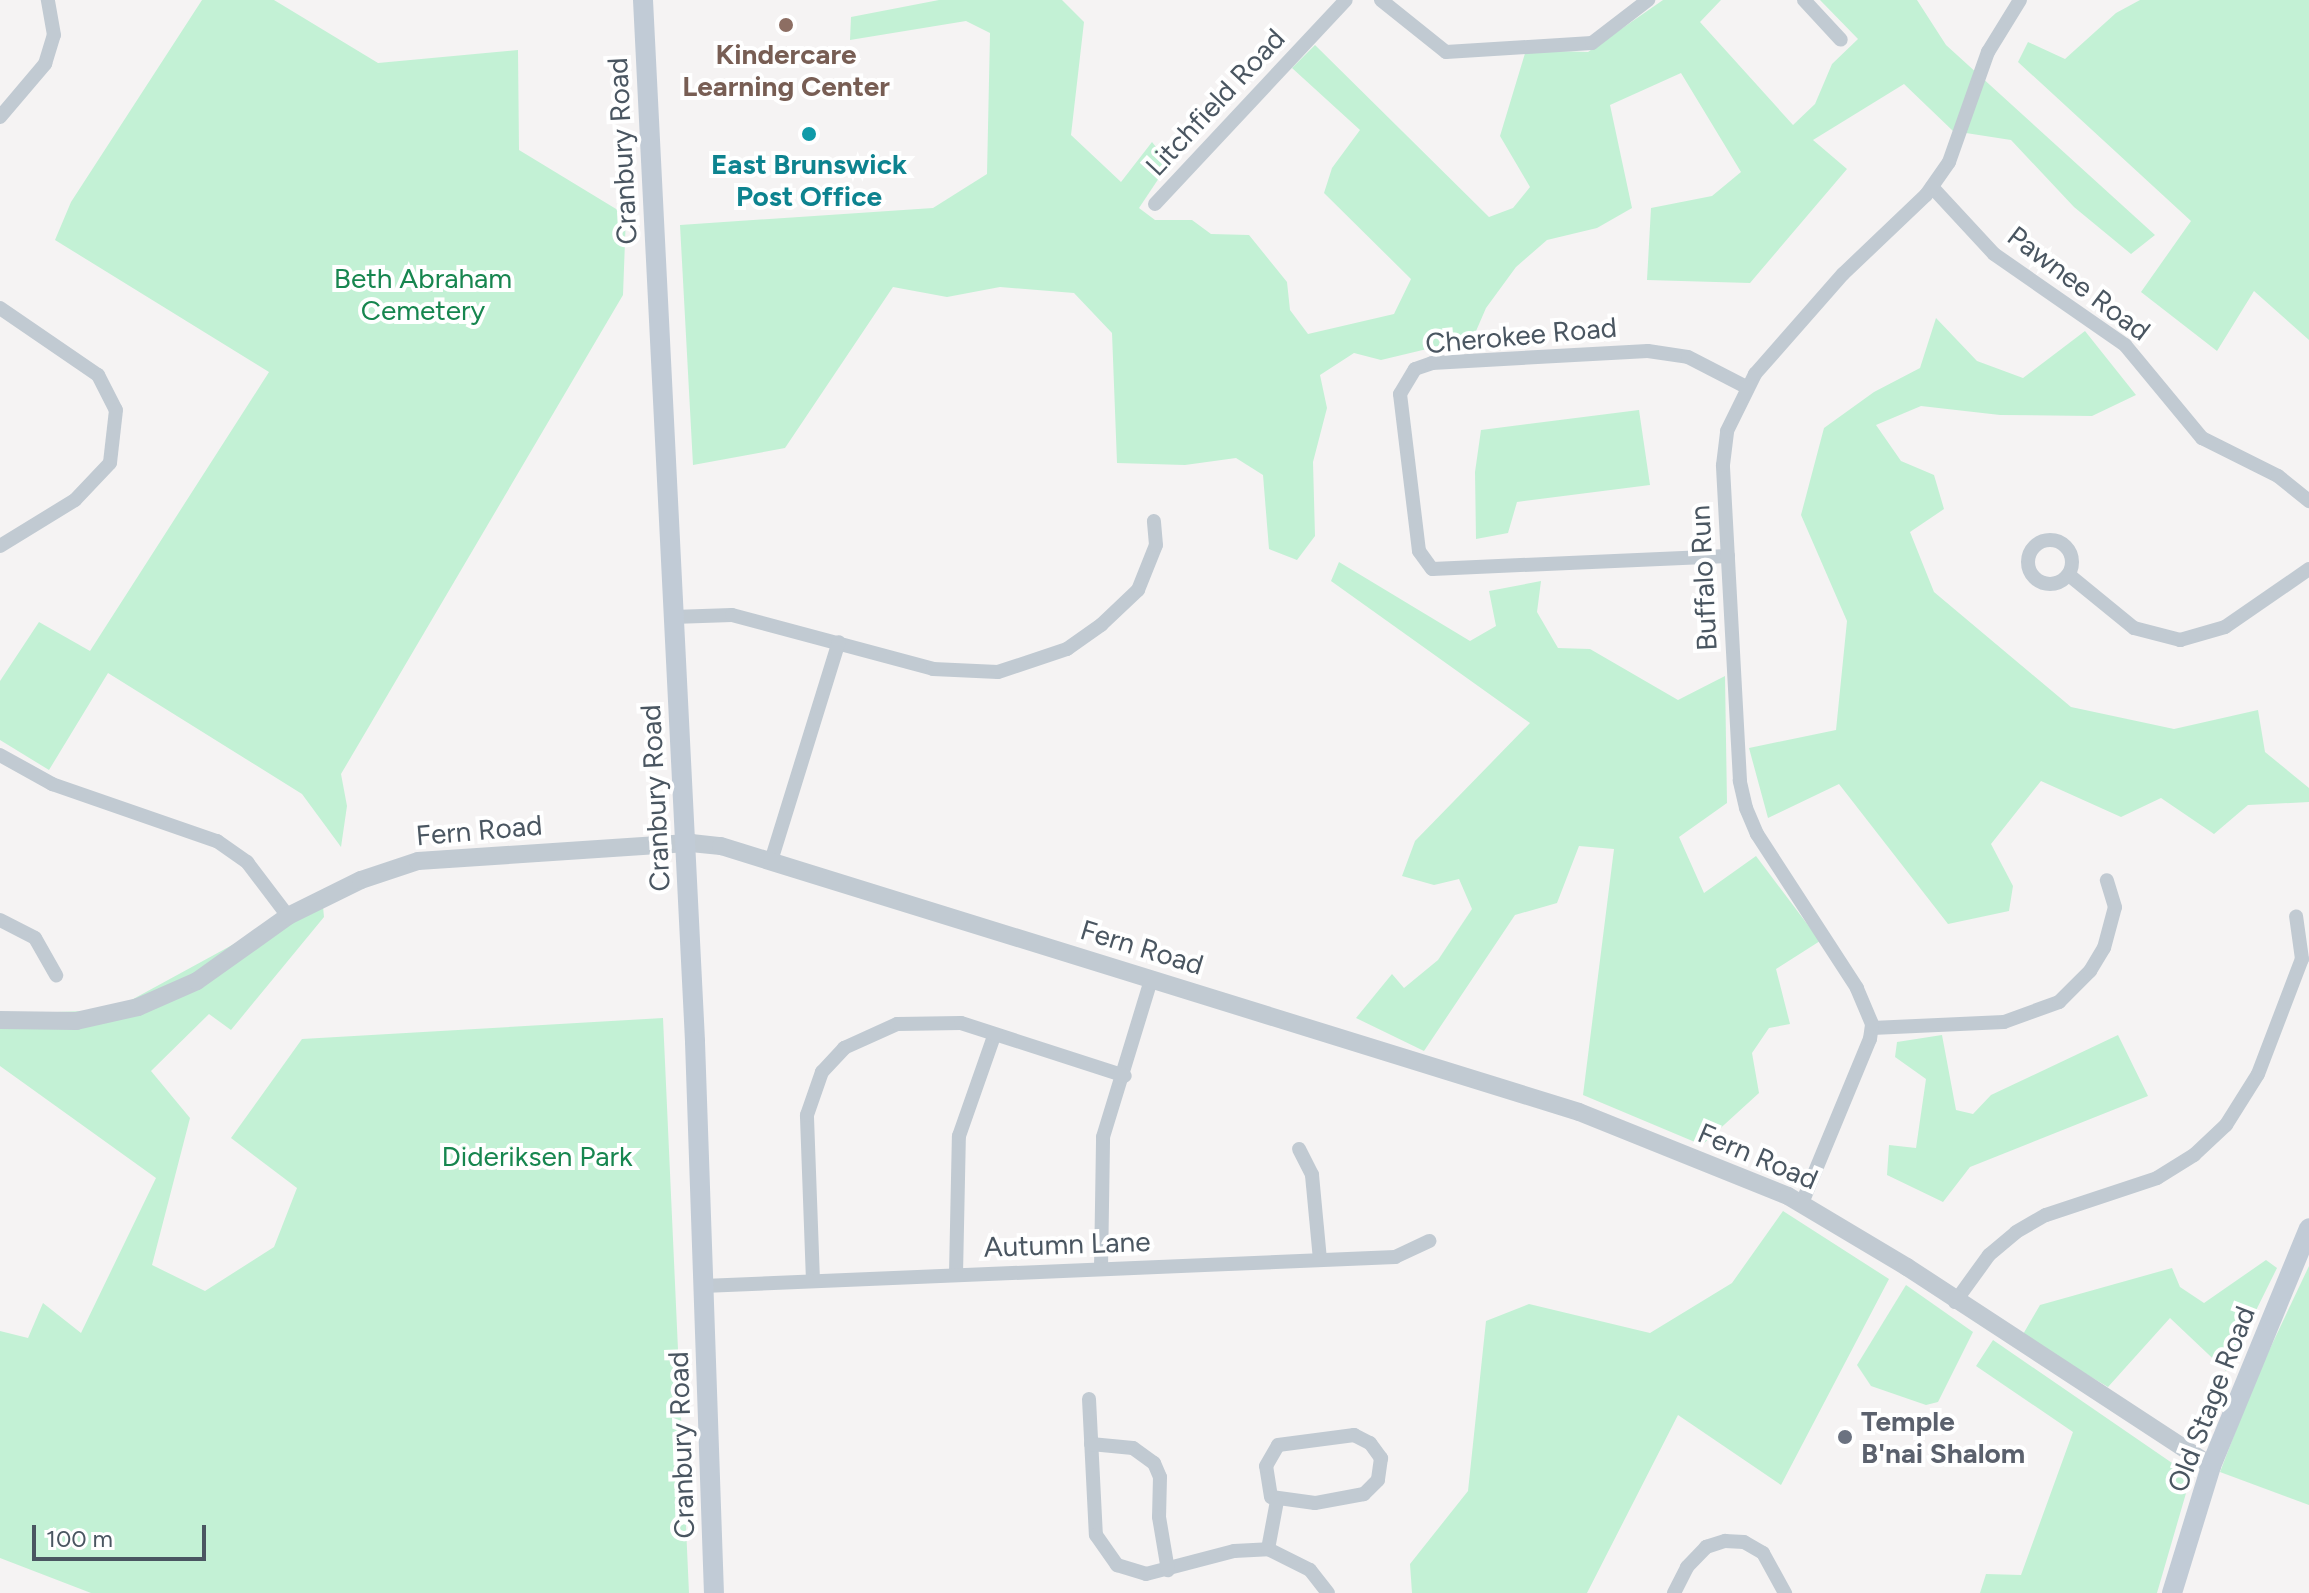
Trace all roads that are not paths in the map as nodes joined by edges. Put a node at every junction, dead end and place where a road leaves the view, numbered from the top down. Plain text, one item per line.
1 (48, 0) edge
2 (643, 0) edge
3 (1346, 0) edge
4 (1381, 0) edge
5 (1648, 0) edge
6 (1804, 0) edge
7 (2020, 0) edge
8 (1841, 40) dead end
9 (0, 117) edge
10 (1932, 187) junction
11 (1155, 204) dead end
12 (0, 308) edge
13 (1746, 387) junction
14 (2309, 501) edge
15 (1154, 521) dead end
16 (0, 546) edge
17 (1728, 556) junction
18 (2309, 569) edge
19 (2069, 575) dead end
20 (673, 617) junction
21 (839, 642) junction
22 (0, 755) edge
23 (686, 843) junction
24 (771, 861) junction
25 (2107, 880) dead end
26 (288, 916) junction
27 (2296, 916) dead end
28 (0, 920) edge
29 (56, 975) dead end
30 (1151, 980) junction
31 (0, 1020) edge
32 (1872, 1028) junction
33 (994, 1036) junction
34 (1125, 1076) junction
35 (1299, 1149) dead end
36 (1802, 1203) junction
37 (2309, 1228) edge
38 (1430, 1241) dead end
39 (1320, 1259) junction
40 (1101, 1269) junction
41 (956, 1274) junction
42 (813, 1281) junction
43 (703, 1286) junction
44 (1955, 1302) junction
45 (1089, 1399) dead end
46 (1091, 1444) junction
47 (2211, 1466) junction
48 (1277, 1501) junction
49 (1268, 1549) junction
50 (1168, 1570) junction
51 (714, 1593) edge
52 (1328, 1593) edge
53 (1674, 1593) edge
54 (1785, 1593) edge
55 (2172, 1593) edge

1 - 9 street
2 - 20 main road, Cranbury Road
3 - 11 street, Litchfield Road
4 - 5 street
6 - 8 street
7 - 10 street, Buffalo Run
10 - 13 street, Buffalo Run
10 - 14 street, Pawnee Road
12 - 16 street
13 - 17 street, Buffalo Run
13 - 17 street, Cherokee Road
15 - 21 street
17 - 32 street, Buffalo Run
18 - 19 street
20 - 21 street
20 - 23 main road, Cranbury Road
21 - 24 street
22 - 26 street
23 - 24 street, Fern Road
23 - 26 street, Fern Road
23 - 43 main road, Cranbury Road
24 - 30 street, Fern Road
25 - 32 street
26 - 31 street, Fern Road
27 - 44 street
28 - 29 street
30 - 34 street
30 - 36 street, Fern Road
32 - 36 street
33 - 34 street
33 - 41 street
33 - 42 street
34 - 40 street
35 - 39 street
36 - 44 street, Fern Road
37 - 47 main road, Old Stage Road
38 - 39 street, Autumn Lane
39 - 40 street, Autumn Lane
40 - 41 street, Autumn Lane
41 - 42 street, Autumn Lane
42 - 43 street, Autumn Lane
43 - 51 main road, Cranbury Road
44 - 47 street, Fern Road
45 - 46 street
46 - 50 street
46 - 50 street
47 - 55 main road, Old Stage Road
48 - 48 street
48 - 49 street
49 - 50 street
49 - 52 street
53 - 54 street

